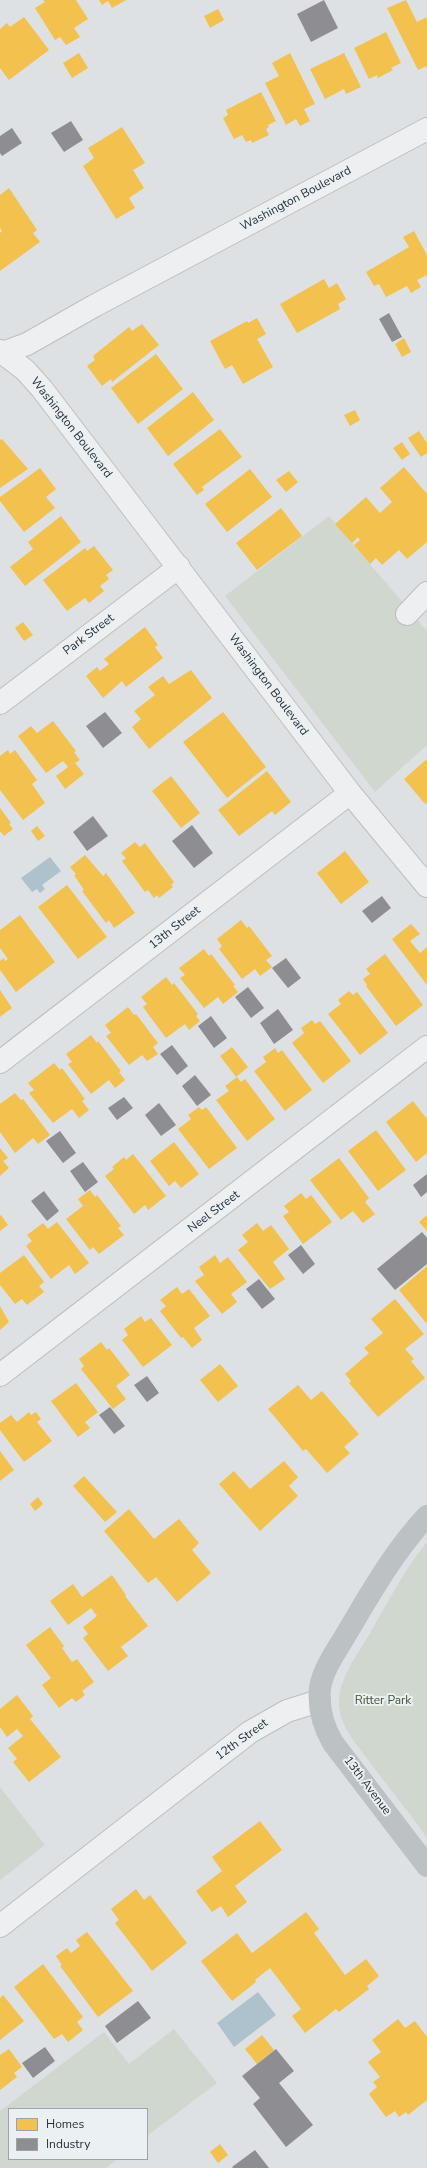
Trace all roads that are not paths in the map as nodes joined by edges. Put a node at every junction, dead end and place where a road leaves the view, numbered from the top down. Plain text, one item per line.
1 (427, 129) edge
2 (1, 353) edge
3 (179, 567) junction
4 (427, 593) edge
5 (407, 614) dead end
6 (0, 703) edge
7 (350, 793) junction
8 (427, 886) edge
9 (427, 1047) edge
10 (0, 1062) edge
11 (0, 1375) edge
12 (427, 1516) edge
13 (319, 1701) junction
14 (427, 1866) edge
15 (0, 1926) edge

1 - 2 street, Washington Boulevard
2 - 3 street, Washington Boulevard
3 - 6 street, Park Street
3 - 7 street, Washington Boulevard
4 - 5 street
7 - 8 street, Washington Boulevard
7 - 10 street, 13th Street
9 - 11 street, Neel Street
12 - 13 street
13 - 14 street, 13th Avenue
13 - 15 street, 12th Street

